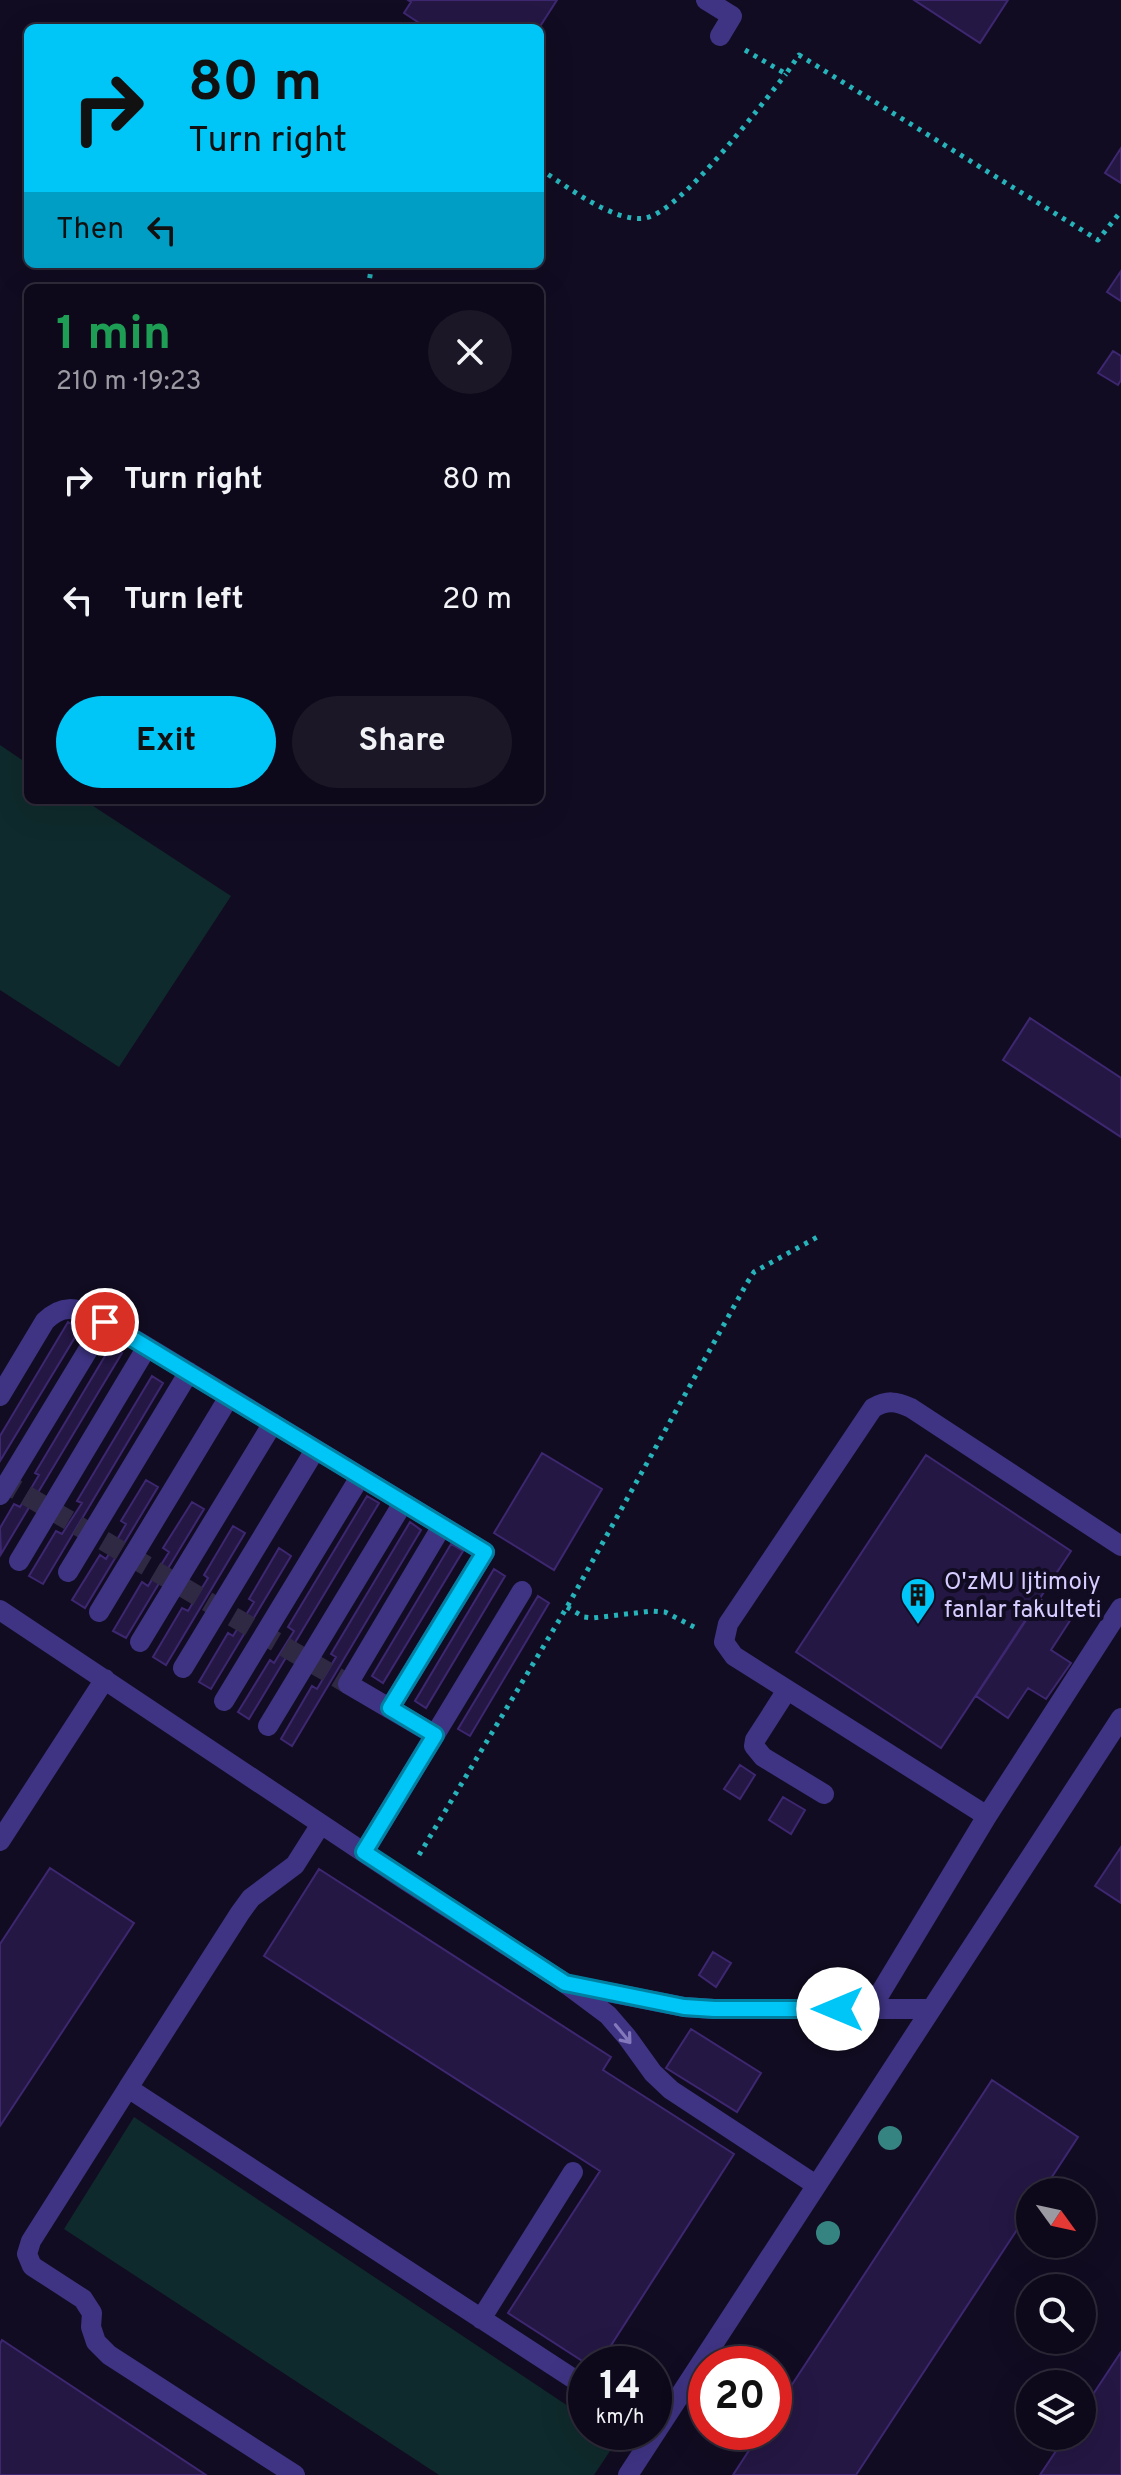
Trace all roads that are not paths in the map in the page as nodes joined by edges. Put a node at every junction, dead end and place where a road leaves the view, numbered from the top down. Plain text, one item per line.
1 (706, 0) edge
2 (720, 36) road end
3 (105, 1322) junction
4 (147, 1347) junction
5 (189, 1372) junction
6 (0, 1396) edge
7 (229, 1397) junction
8 (273, 1423) junction
9 (315, 1450) junction
10 (360, 1477) junction
11 (0, 1495) edge
12 (403, 1503) junction
13 (442, 1526) junction
14 (1121, 1546) edge
15 (19, 1561) dead end
16 (68, 1572) dead end
17 (522, 1591) dead end
18 (1121, 1608) edge
19 (0, 1610) edge
20 (99, 1612) dead end
21 (140, 1642) dead end
22 (183, 1668) dead end
23 (105, 1679) junction
24 (787, 1690) junction
25 (224, 1701) dead end
26 (390, 1708) junction
27 (1121, 1718) edge
28 (268, 1726) dead end
29 (435, 1735) junction
30 (824, 1794) dead end
31 (987, 1816) junction
32 (321, 1824) junction
33 (0, 1841) edge
34 (364, 1852) junction
35 (565, 1983) junction
36 (931, 2009) junction
37 (870, 2010) junction
38 (128, 2088) junction
39 (573, 2172) dead end
40 (816, 2185) junction
41 (481, 2319) junction
42 (568, 2375) edge
43 (672, 2406) edge
44 (644, 2450) edge
45 (295, 2475) edge
46 (628, 2475) edge

1 - 2 lane
3 - 4 lane
3 - 6 lane
3 - 11 lane
4 - 5 lane
4 - 15 lane
5 - 7 lane
5 - 16 lane
7 - 8 lane
7 - 20 lane
8 - 9 lane
8 - 21 lane
9 - 10 lane
9 - 22 lane
10 - 12 lane
10 - 25 lane
12 - 13 lane
12 - 28 lane
13 - 26 lane
13 - 26 lane
14 - 24 lane
17 - 29 lane
18 - 31 lane
19 - 23 lane
23 - 32 lane
23 - 33 lane
24 - 30 lane
24 - 31 lane
26 - 29 lane
27 - 36 lane
29 - 34 lane
31 - 37 lane
32 - 34 lane
32 - 38 lane
34 - 35 lane
35 - 37 lane
35 -> 40 lane
36 - 37 lane
36 - 40 lane
38 - 41 lane
38 - 45 lane
39 - 41 lane
40 - 43 lane
41 - 42 lane
44 - 46 lane

